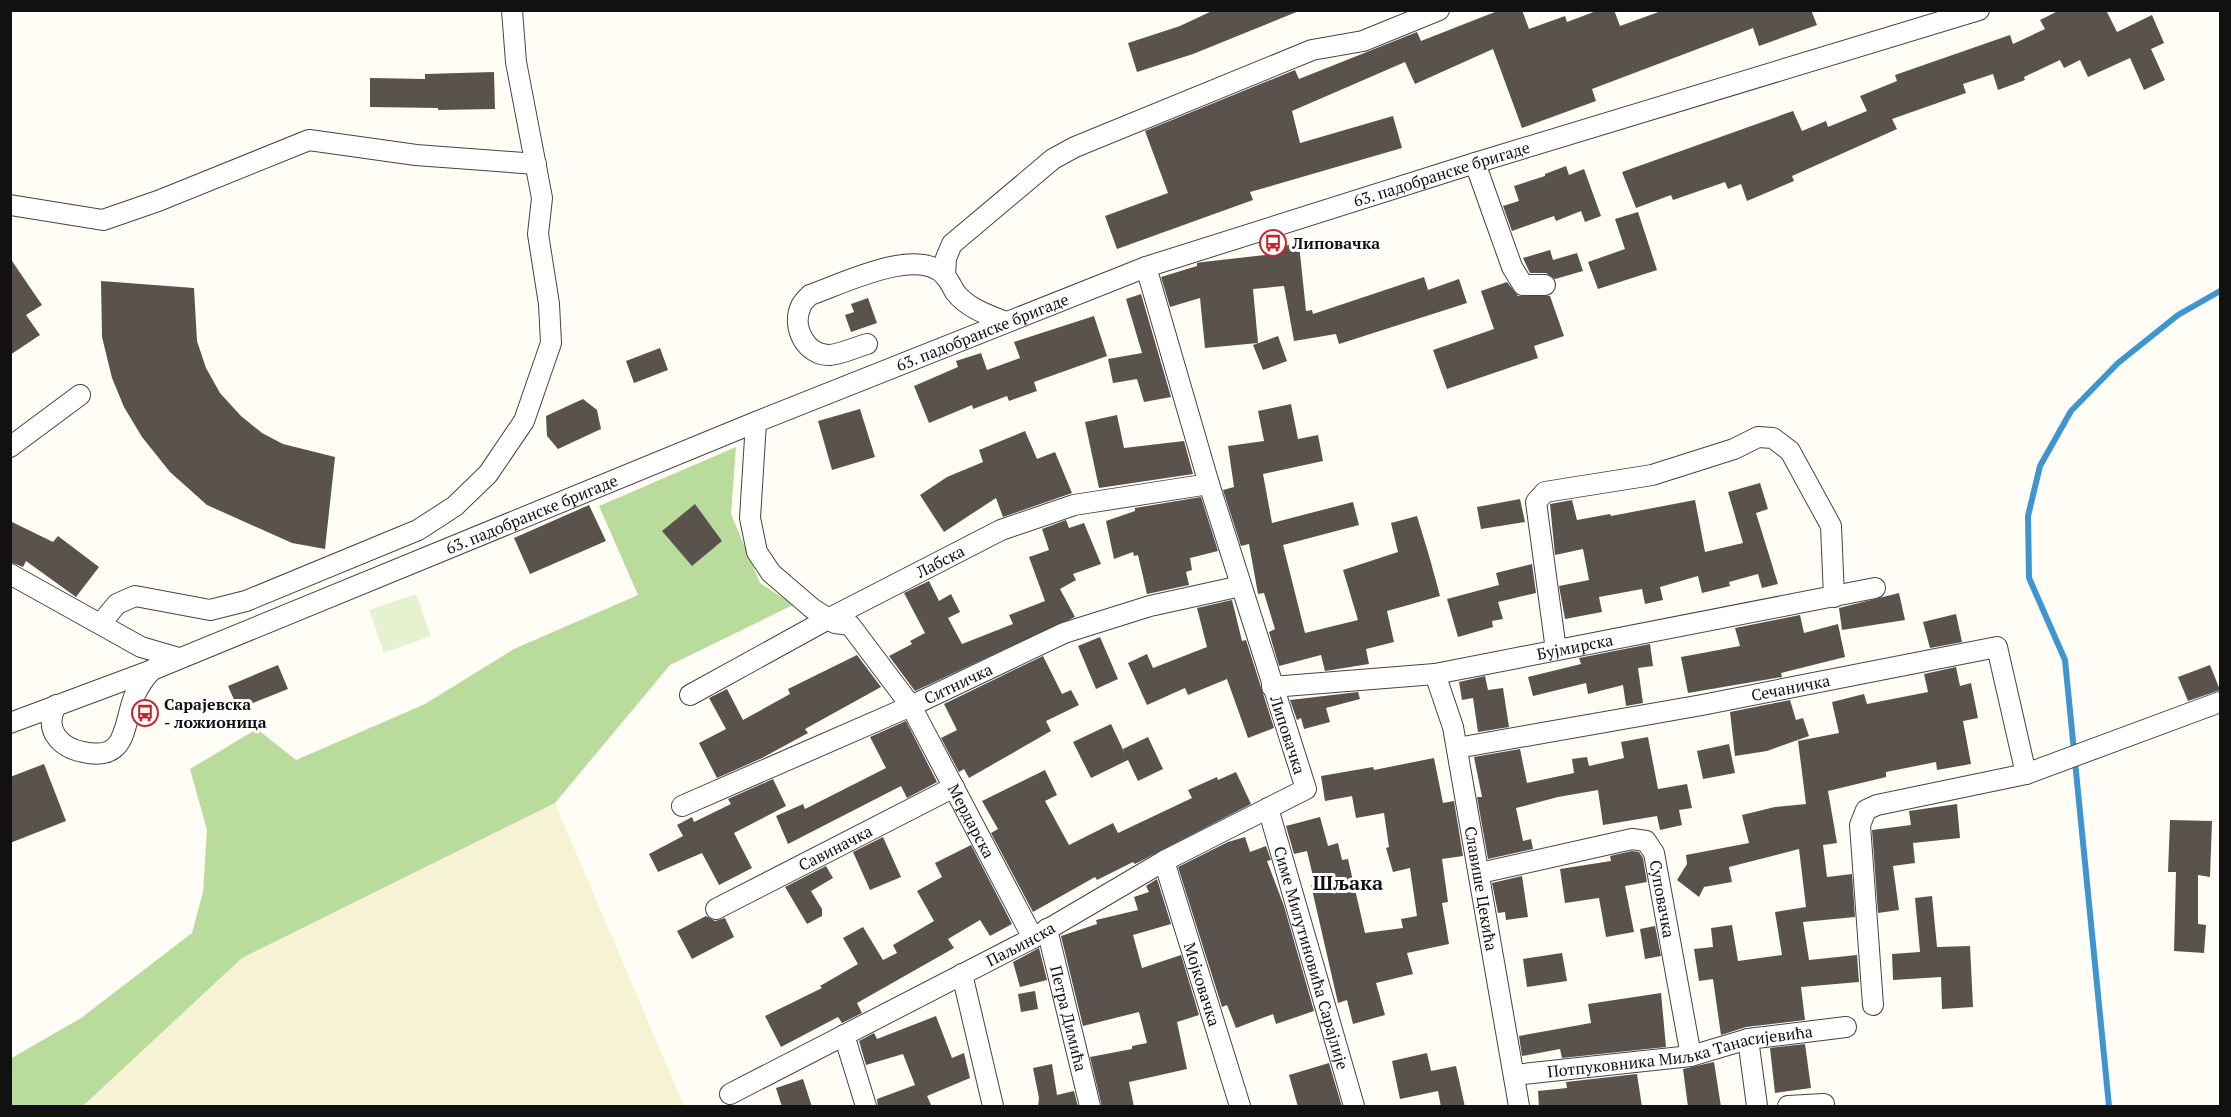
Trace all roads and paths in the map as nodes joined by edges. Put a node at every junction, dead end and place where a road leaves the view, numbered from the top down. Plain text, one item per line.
1 (512, 10) edge
2 (1438, 10) edge
3 (1979, 10) edge
4 (1475, 163) junction
5 (536, 164) junction
6 (10, 205) edge
7 (1146, 267) junction
8 (945, 276) junction
9 (1545, 285) dead end
10 (1006, 322) junction
11 (867, 344) dead end
12 (80, 395) dead end
13 (756, 422) junction
14 (10, 447) edge
15 (1209, 484) junction
16 (10, 574) edge
17 (1241, 586) junction
18 (1875, 588) dead end
19 (1834, 597) junction
20 (828, 619) junction
21 (102, 623) junction
22 (1556, 650) junction
23 (179, 658) junction
24 (152, 670) junction
25 (1435, 674) junction
26 (1272, 687) junction
27 (690, 695) dead end
28 (2220, 702) edge
29 (56, 705) junction
30 (911, 705) junction
31 (10, 723) edge
32 (1457, 748) junction
33 (2026, 774) junction
34 (954, 787) junction
35 (1306, 789) joint
36 (682, 806) dead end
37 (1268, 808) junction
38 (1164, 861) junction
39 (1480, 873) junction
40 (716, 909) dead end
41 (1040, 934) junction
42 (962, 974) junction
43 (1874, 1005) dead end
44 (1846, 1027) dead end
45 (844, 1035) junction
46 (1748, 1039) junction
47 (1691, 1056) junction
48 (1514, 1075) junction
49 (730, 1094) dead end
50 (1824, 1104) dead end
51 (866, 1107) edge
52 (993, 1107) edge
53 (1090, 1107) edge
54 (1240, 1107) edge
55 (1354, 1107) edge
56 (1519, 1107) edge
57 (1757, 1107) edge
58 (1788, 1107) edge

1 - 5 street
2 - 8 street
3 - 4 street, 63. падобранске бригаде
4 - 7 street, 63. падобранске бригаде
4 - 9 street
5 - 6 street
5 - 21 street
7 - 10 street, 63. падобранске бригаде
7 - 15 street, Липовачка
8 - 10 street
8 - 11 street
10 - 13 street, 63. падобранске бригаде
12 - 14 street
13 - 20 street, Мердарска
13 - 23 street, 63. падобранске бригаде
15 - 17 street, Липовачка
15 - 20 street, Лабска
16 - 21 street
17 - 26 street, Липовачка
17 - 30 street, Ситничка
18 - 19 street, Бујмирска
19 - 22 street, Бујмирска
19 - 22 street
20 - 27 street, Лабска
20 - 30 street, Мердарска
21 - 23 street
22 - 25 street, Бујмирска
23 - 24 street, 63. падобранске бригаде
24 - 29 street, 63. падобранске бригаде
24 - 29 street
25 - 26 street, Бујмирска
25 - 32 street, Славише Цекића
26 - 35 street, Липовачка
28 - 33 street
29 - 31 street, 63. падобранске бригаде
30 - 34 street, Мердарска
30 - 36 street, Ситничка
32 - 33 street, Сечаничка
32 - 39 street, Славише Цекића
33 - 43 street
34 - 40 street, Савиначка
34 - 41 street, Мердарска
35 - 37 street, Паљинска
37 - 38 street, Паљинска
37 - 55 street, Симе Милутиновића Сарајлије
38 - 41 street, Паљинска
38 - 54 street, Мојковачка
39 - 47 street, Суповачка
39 - 48 street, Славише Цекића
41 - 42 street, Паљинска
41 - 53 street, Петра Димића
42 - 45 street, Паљинска
42 - 52 street
44 - 46 street, Потпуковника Миљка Танасијевића
45 - 49 street, Паљинска
45 - 51 street
46 - 47 street, Потпуковника Миљка Танасијевића
46 - 57 street
47 - 48 street, Потпуковника Миљка Танасијевића
48 - 56 street, Славише Цекића
50 - 58 street

